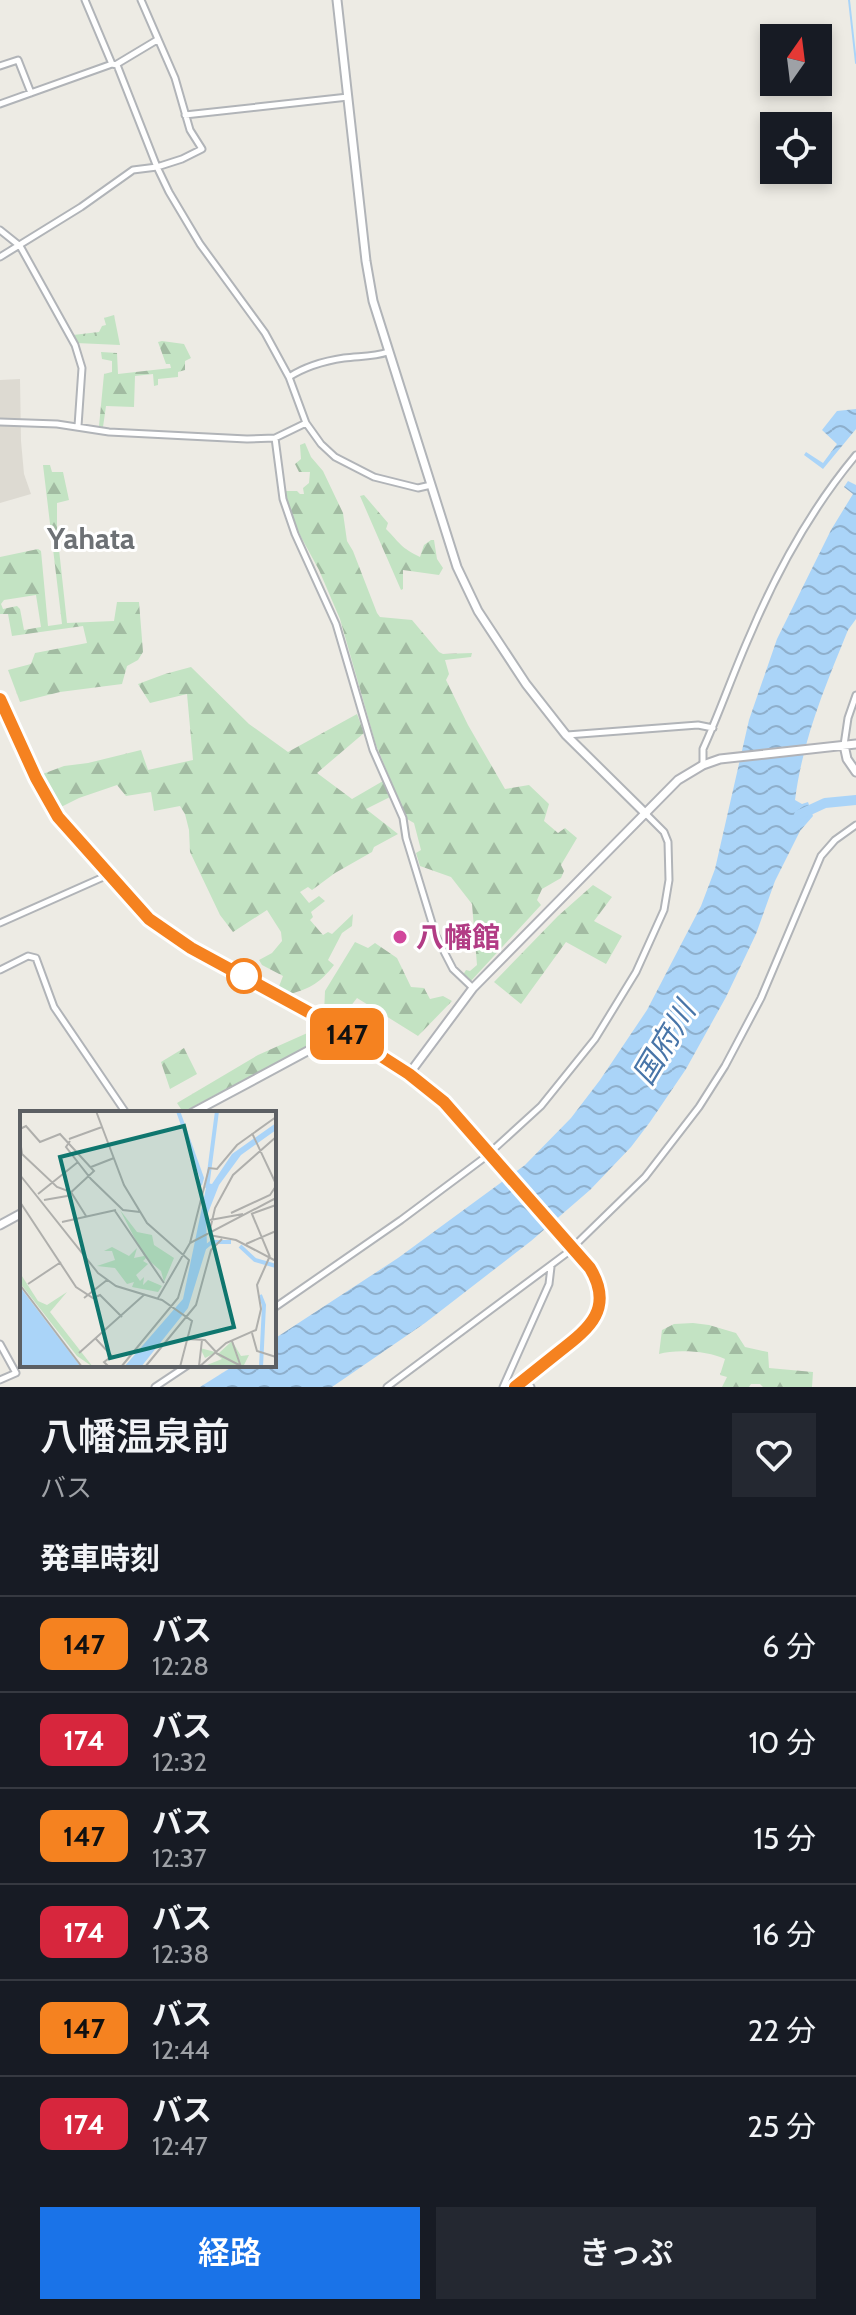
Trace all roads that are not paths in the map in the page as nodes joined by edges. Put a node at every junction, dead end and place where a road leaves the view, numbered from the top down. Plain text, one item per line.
1 (85, 0) edge
2 (141, 0) edge
3 (337, 0) edge
4 (157, 40) junction
5 (115, 64) junction
6 (0, 66) edge
7 (31, 93) junction
8 (348, 97) junction
9 (0, 104) edge
10 (185, 115) junction
11 (157, 167) junction
12 (0, 230) edge
13 (20, 246) junction
14 (0, 257) edge
15 (388, 352) junction
16 (289, 377) junction
17 (0, 422) edge
18 (306, 423) junction
19 (78, 426) junction
20 (275, 438) junction
21 (856, 455) edge
22 (431, 485) junction
23 (856, 695) edge
24 (0, 699) edge
25 (713, 728) junction
26 (566, 735) junction
27 (856, 744) edge
28 (844, 745) junction
29 (706, 764) junction
30 (856, 772) edge
31 (646, 814) junction
32 (856, 825) edge
33 (108, 875) junction
34 (0, 923) edge
35 (0, 970) edge
36 (473, 988) junction
37 (334, 1026) junction
38 (409, 1074) junction
39 (125, 1111) edge
40 (196, 1111) edge
41 (491, 1154) junction
42 (20, 1214) edge
43 (0, 1225) edge
44 (572, 1246) junction
45 (551, 1266) junction
46 (276, 1307) edge
47 (0, 1344) edge
48 (185, 1367) edge
49 (0, 1380) edge
50 (517, 1386) edge
51 (155, 1387) edge
52 (387, 1387) edge
53 (503, 1387) edge
54 (531, 1387) edge

1 - 5 street
2 - 4 street
3 - 8 street
4 - 5 street
4 - 10 street
5 - 7 street
5 - 11 street
6 - 7 street
7 - 9 street
8 - 10 street
8 - 15 street
10 - 11 street
11 - 13 street
11 - 16 street
12 - 13 street
13 - 14 street
13 - 19 street
15 - 16 street
15 - 22 street
16 - 18 street
17 - 19 street
18 - 20 street
18 - 22 street
19 - 20 street
20 - 36 street
21 - 25 street
22 - 26 street
23 - 28 street
24 - 33 highway
25 - 26 street
25 - 29 street
26 - 31 street
27 - 28 street
28 - 29 street
28 - 30 street
29 - 31 street
31 - 36 street
31 - 41 street
32 - 44 street
33 - 34 street
33 - 37 highway
35 - 39 street
36 - 38 street
37 - 38 highway
37 - 40 street
38 - 41 highway
41 - 44 highway
41 - 46 street
42 - 43 street
44 - 45 street
44 - 50 highway
45 - 52 street
45 - 53 street
47 - 49 street
48 - 51 street
50 - 54 street

